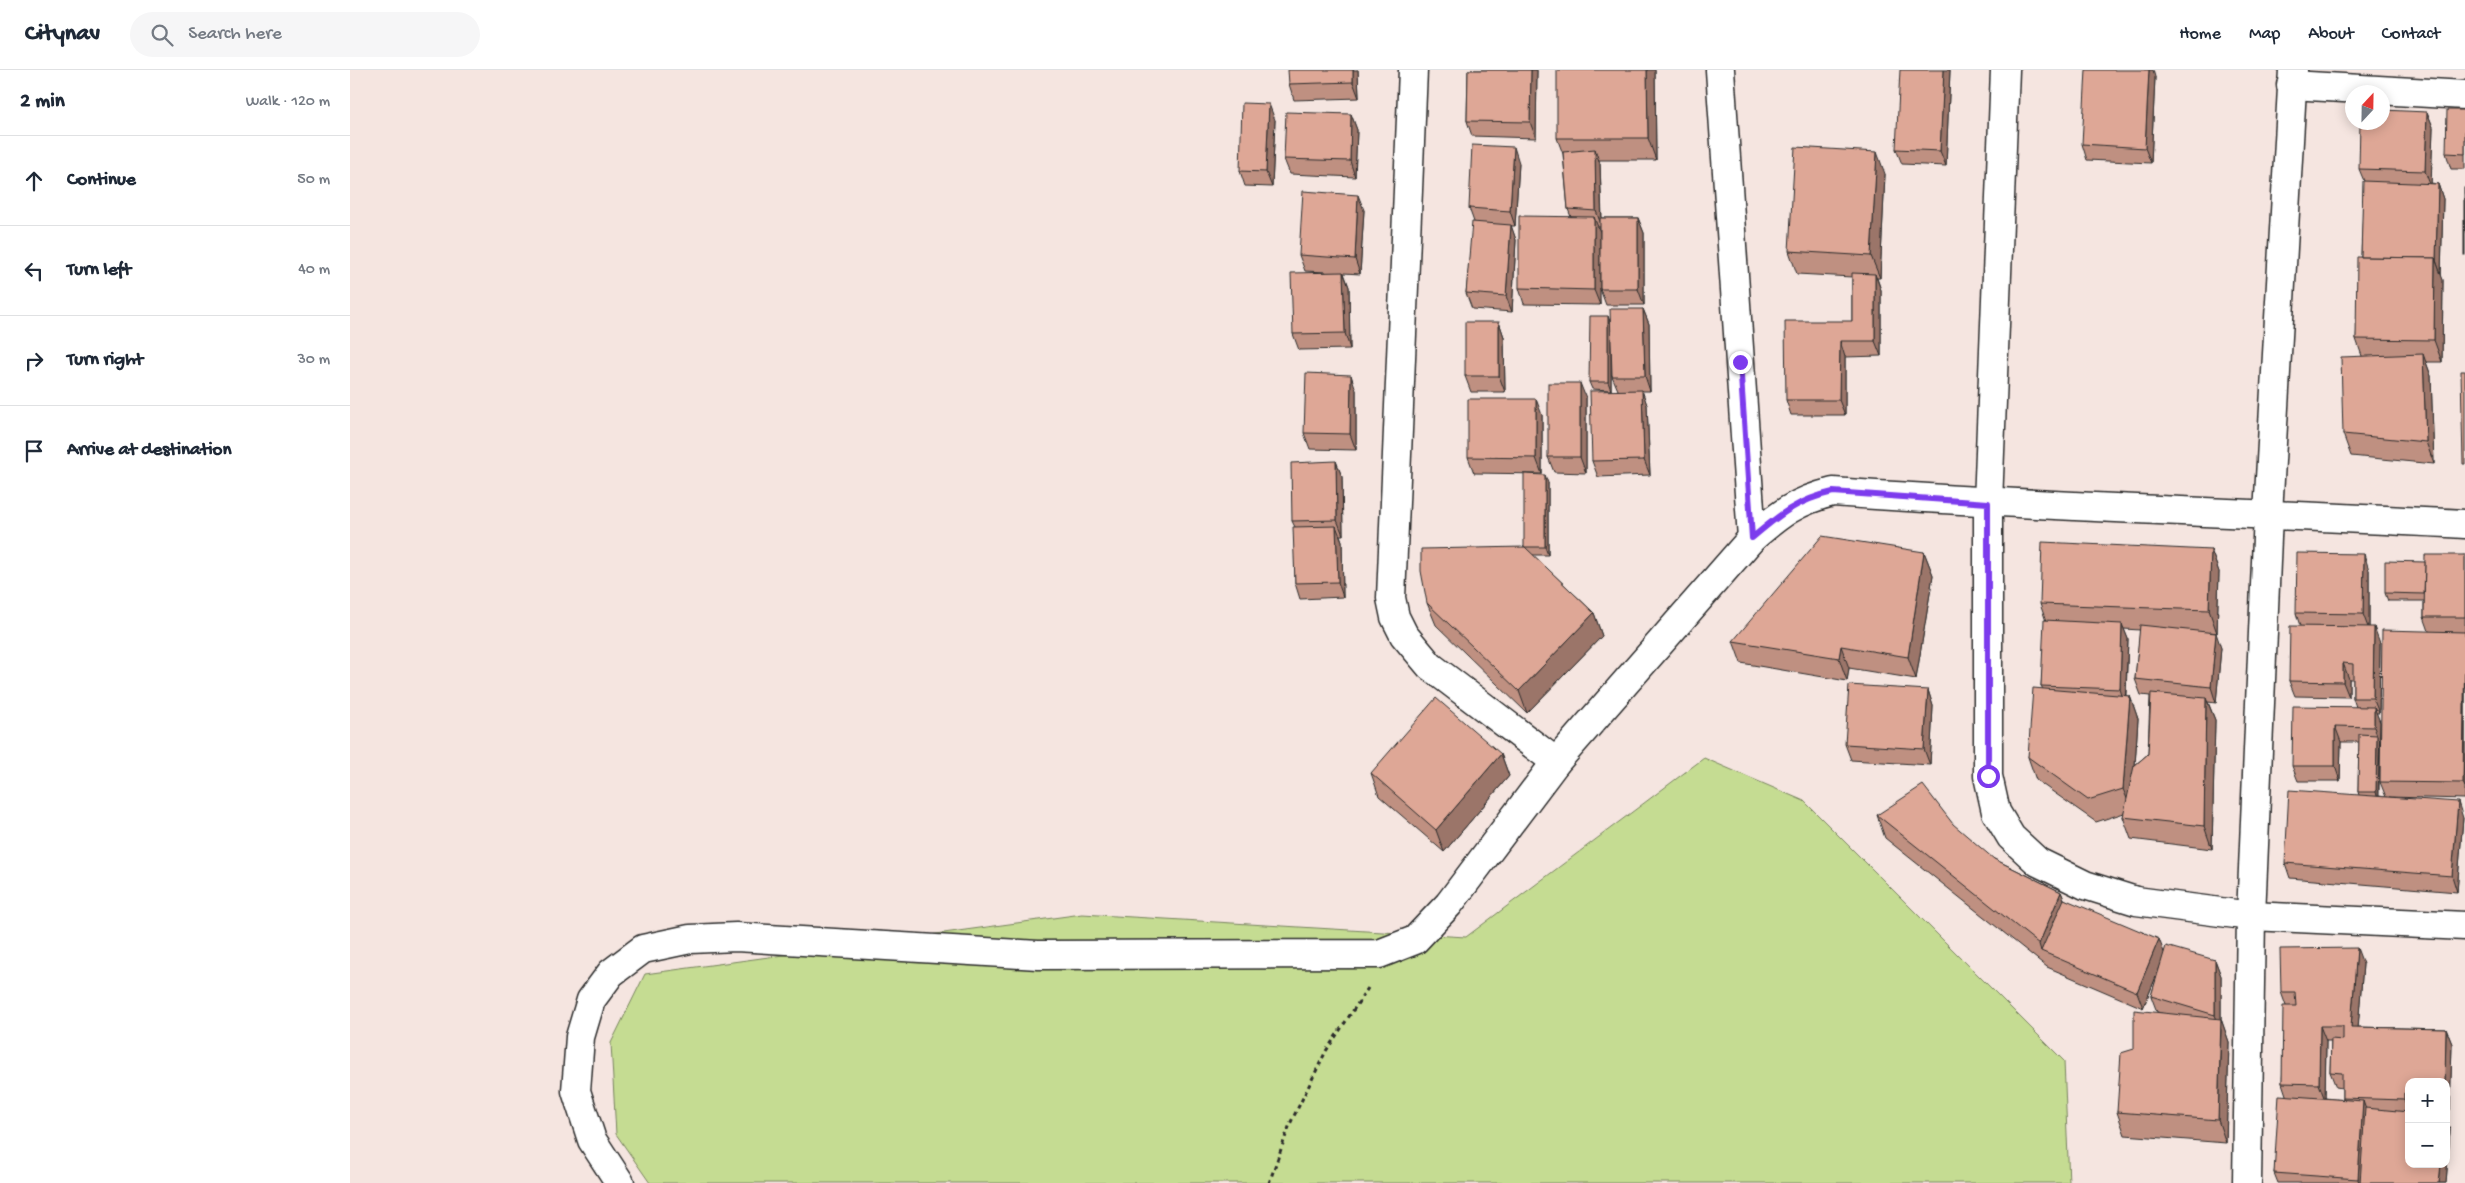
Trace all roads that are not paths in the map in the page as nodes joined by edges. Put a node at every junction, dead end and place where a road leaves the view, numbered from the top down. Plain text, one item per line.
1 (1413, 70) edge
2 (1720, 70) edge
3 (2005, 70) edge
4 (2292, 78) edge
5 (2465, 95) edge
6 (1988, 503) junction
7 (2268, 514) junction
8 (2465, 524) edge
9 (1752, 538) junction
10 (1556, 762) junction
11 (2251, 916) junction
12 (2465, 926) edge
13 (620, 1183) edge
14 (2247, 1183) edge

1 - 10 street
2 - 9 street
3 - 6 street
4 - 5 street
4 - 7 street
6 - 7 street
6 - 9 street
6 - 11 street
7 - 8 street
7 - 11 street
9 - 10 street
10 - 13 street
11 - 12 street
11 - 14 street

